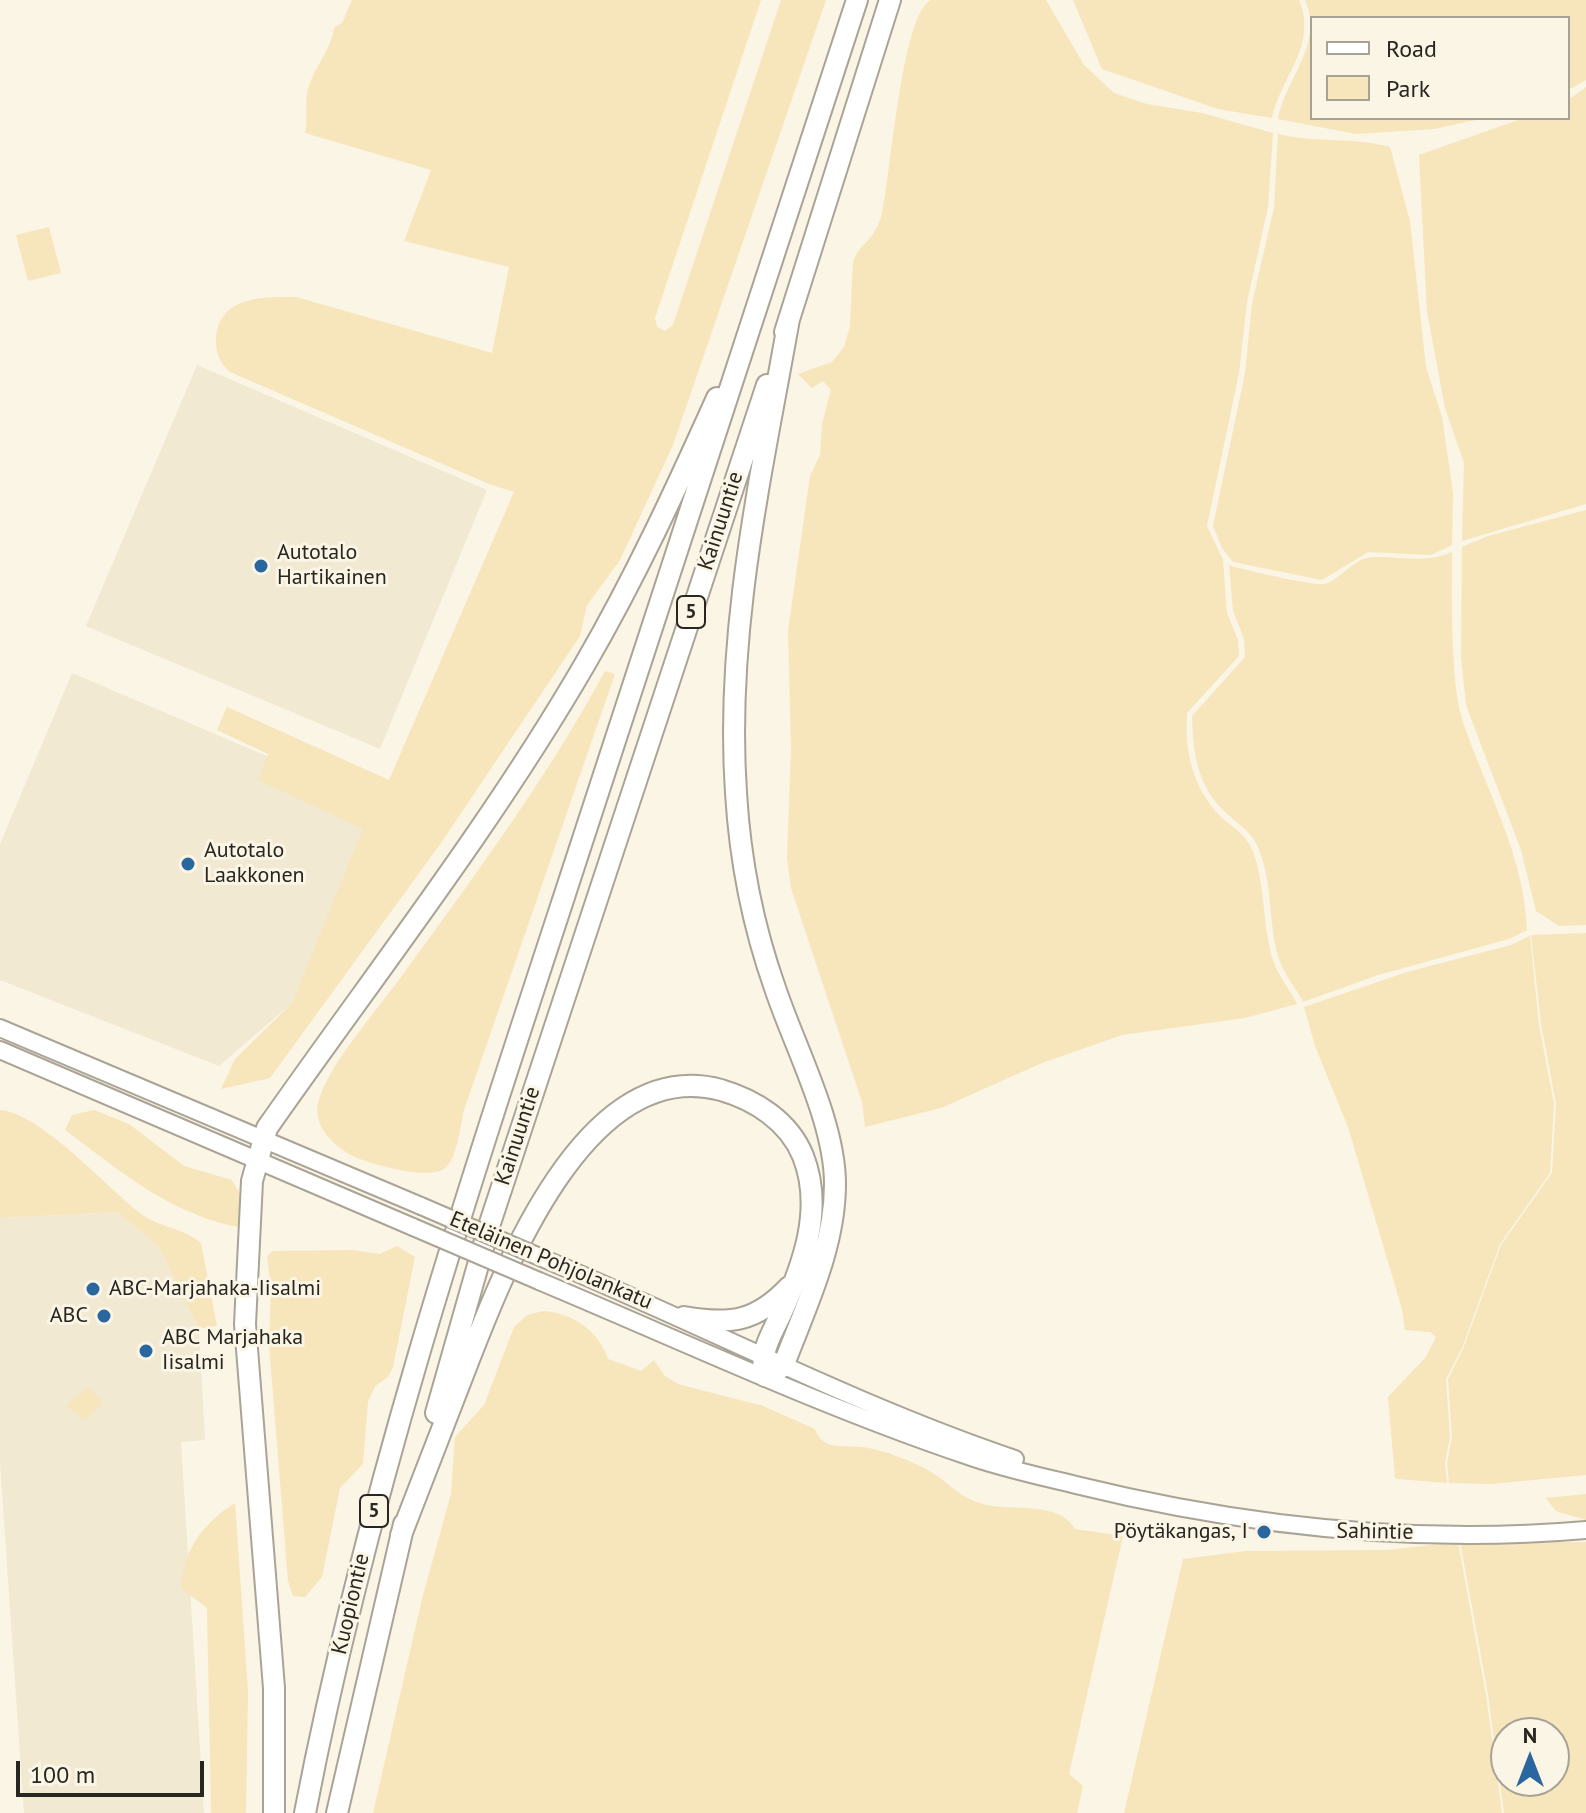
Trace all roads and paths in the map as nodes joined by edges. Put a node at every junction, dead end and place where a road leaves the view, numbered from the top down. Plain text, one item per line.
1 (857, 0) edge
2 (890, 0) edge
3 (761, 300) junction
4 (789, 319) junction
5 (0, 1028) edge
6 (0, 1050) edge
7 (264, 1138) junction
8 (257, 1159) junction
9 (463, 1214) joint
10 (490, 1223) joint
11 (797, 1278) junction
12 (684, 1317) junction
13 (763, 1354) junction
14 (784, 1364) junction
15 (765, 1376) junction
16 (1103, 1492) junction
17 (1166, 1506) joint
18 (1586, 1530) edge
19 (401, 1535) junction
20 (274, 1813) edge
21 (305, 1813) edge
22 (337, 1813) edge

1 - 3 highway, Kainuuntie / 5
2 - 4 highway, Kainuuntie / 5
3 - 7 highway
3 - 9 highway, Kainuuntie / 5
4 - 10 highway, Kainuuntie / 5
4 - 14 highway
5 - 7 main road, Eteläinen Pohjolankatu
6 - 8 main road, Eteläinen Pohjolankatu
7 - 8 highway
7 - 12 main road, Eteläinen Pohjolankatu, bridge
8 - 15 main road, Eteläinen Pohjolankatu, bridge
8 - 20 highway
9 - 21 highway, Kuopiontie / 5
10 - 19 highway, Kuopiontie / 5
11 - 12 highway
11 - 13 highway
11 - 19 highway
12 - 13 main road, Eteläinen Pohjolankatu
13 - 14 main road, Eteläinen Pohjolankatu
13 - 15 highway
14 - 15 highway
14 - 16 main road, Eteläinen Pohjolankatu
15 - 16 main road, Eteläinen Pohjolankatu
16 - 17 main road, Eteläinen Pohjolankatu
17 - 18 main road, Sahintie
19 - 22 highway, Kuopiontie / 5

